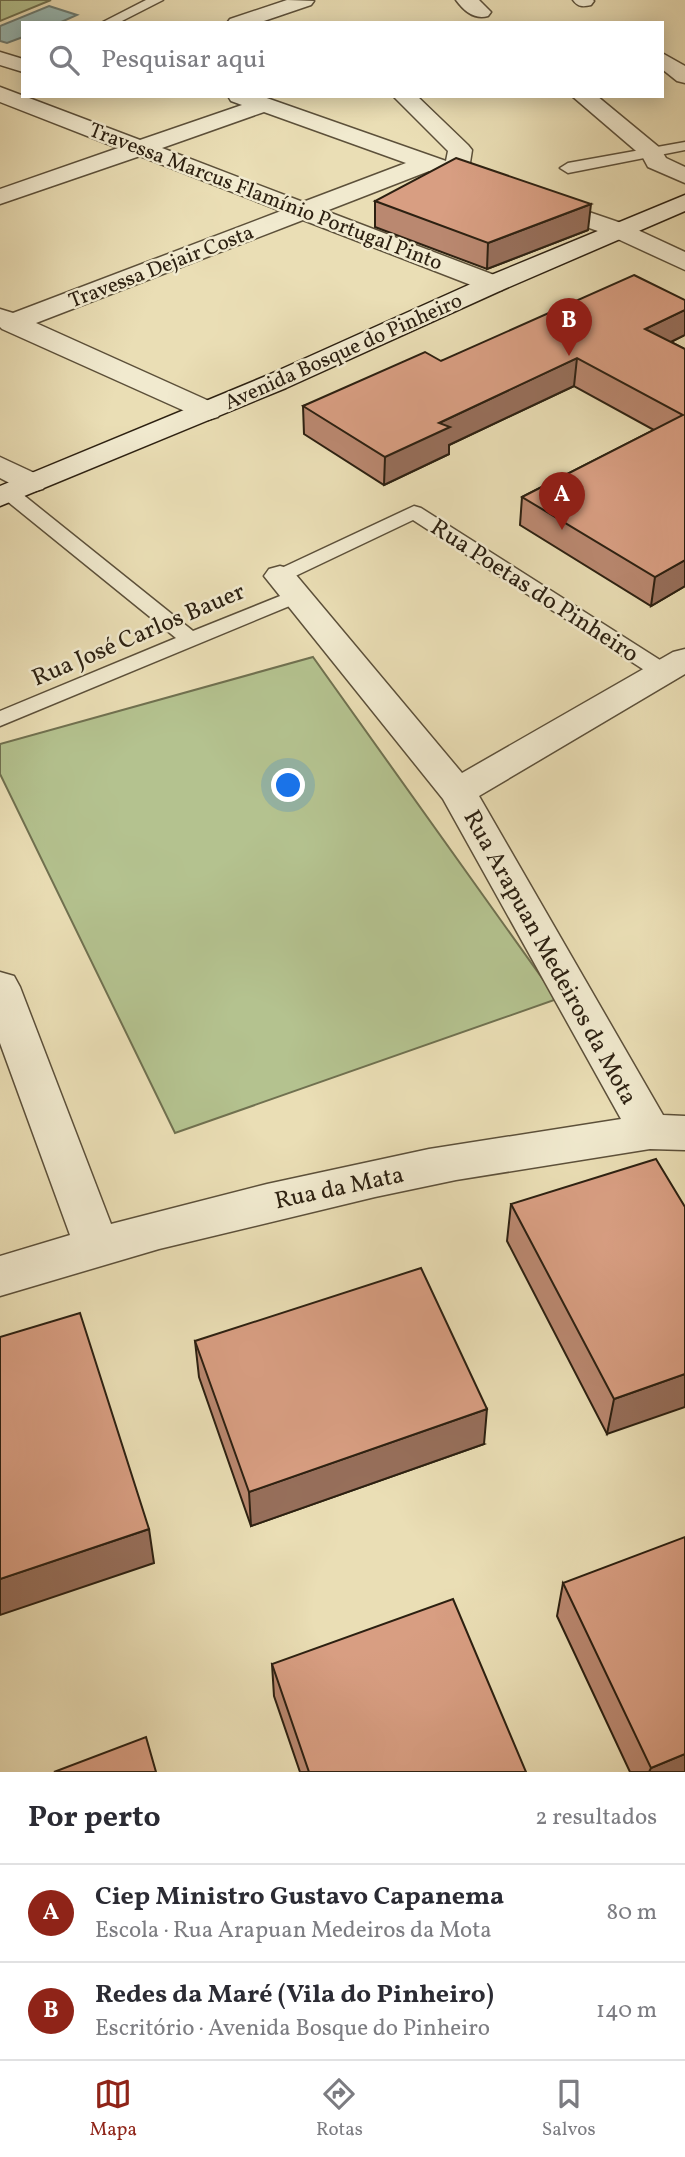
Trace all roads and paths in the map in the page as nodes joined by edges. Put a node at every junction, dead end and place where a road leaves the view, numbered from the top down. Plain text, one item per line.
1 (157, 0) edge
2 (309, 6) edge
3 (111, 21) edge
4 (245, 21) edge
5 (664, 60) edge
6 (685, 76) edge
7 (21, 84) edge
8 (0, 92) edge
9 (244, 98) edge
10 (406, 98) edge
11 (585, 98) edge
12 (263, 105) junction
13 (685, 146) edge
14 (142, 148) junction
15 (652, 153) junction
16 (428, 163) junction
17 (568, 168) dead end
18 (456, 173) junction
19 (685, 176) edge
20 (0, 197) edge
21 (685, 202) edge
22 (304, 211) junction
23 (618, 230) junction
24 (685, 262) edge
25 (494, 284) junction
26 (6, 320) edge
27 (208, 411) junction
28 (10, 485) edge
29 (289, 586) junction
30 (191, 640) junction
31 (674, 666) edge
32 (0, 719) edge
33 (458, 792) junction
34 (4, 1010) edge
35 (668, 1133) edge
36 (97, 1245) junction
37 (0, 1276) edge

1 - 3 lane
2 - 4 street
5 - 6 street
7 - 8 street
8 - 14 street, Travessa Marcus Flamínio Portugal Pinto
9 - 12 street
10 - 18 street
11 - 15 street
12 - 14 street
12 - 16 street
13 - 15 lane
14 - 20 street
14 - 22 street, Travessa Marcus Flamínio Portugal Pinto
15 - 17 lane
15 - 19 street
16 - 18 street
16 - 22 street, Travessa Dejair Costa
18 - 23 street
21 - 23 street, Avenida Bosque do Pinheiro
22 - 25 street, Travessa Marcus Flamínio Portugal Pinto
22 - 26 street, Travessa Dejair Costa
23 - 24 street
23 - 25 street, Avenida Bosque do Pinheiro
25 - 27 street, Avenida Bosque do Pinheiro
26 - 27 street
27 - 28 street, Avenida Bosque do Pinheiro
28 - 30 lane
29 - 30 lane, Rua José Carlos Bauer
29 - 31 lane, Rua Poetas do Pinheiro
29 - 33 street
30 - 32 lane, Rua José Carlos Bauer
31 - 33 street, Rua Arapuan Medeiros da Mota
33 - 35 street, Rua Arapuan Medeiros da Mota
34 - 36 street
35 - 36 street, Rua da Mata
36 - 37 street, Rua da Mata

